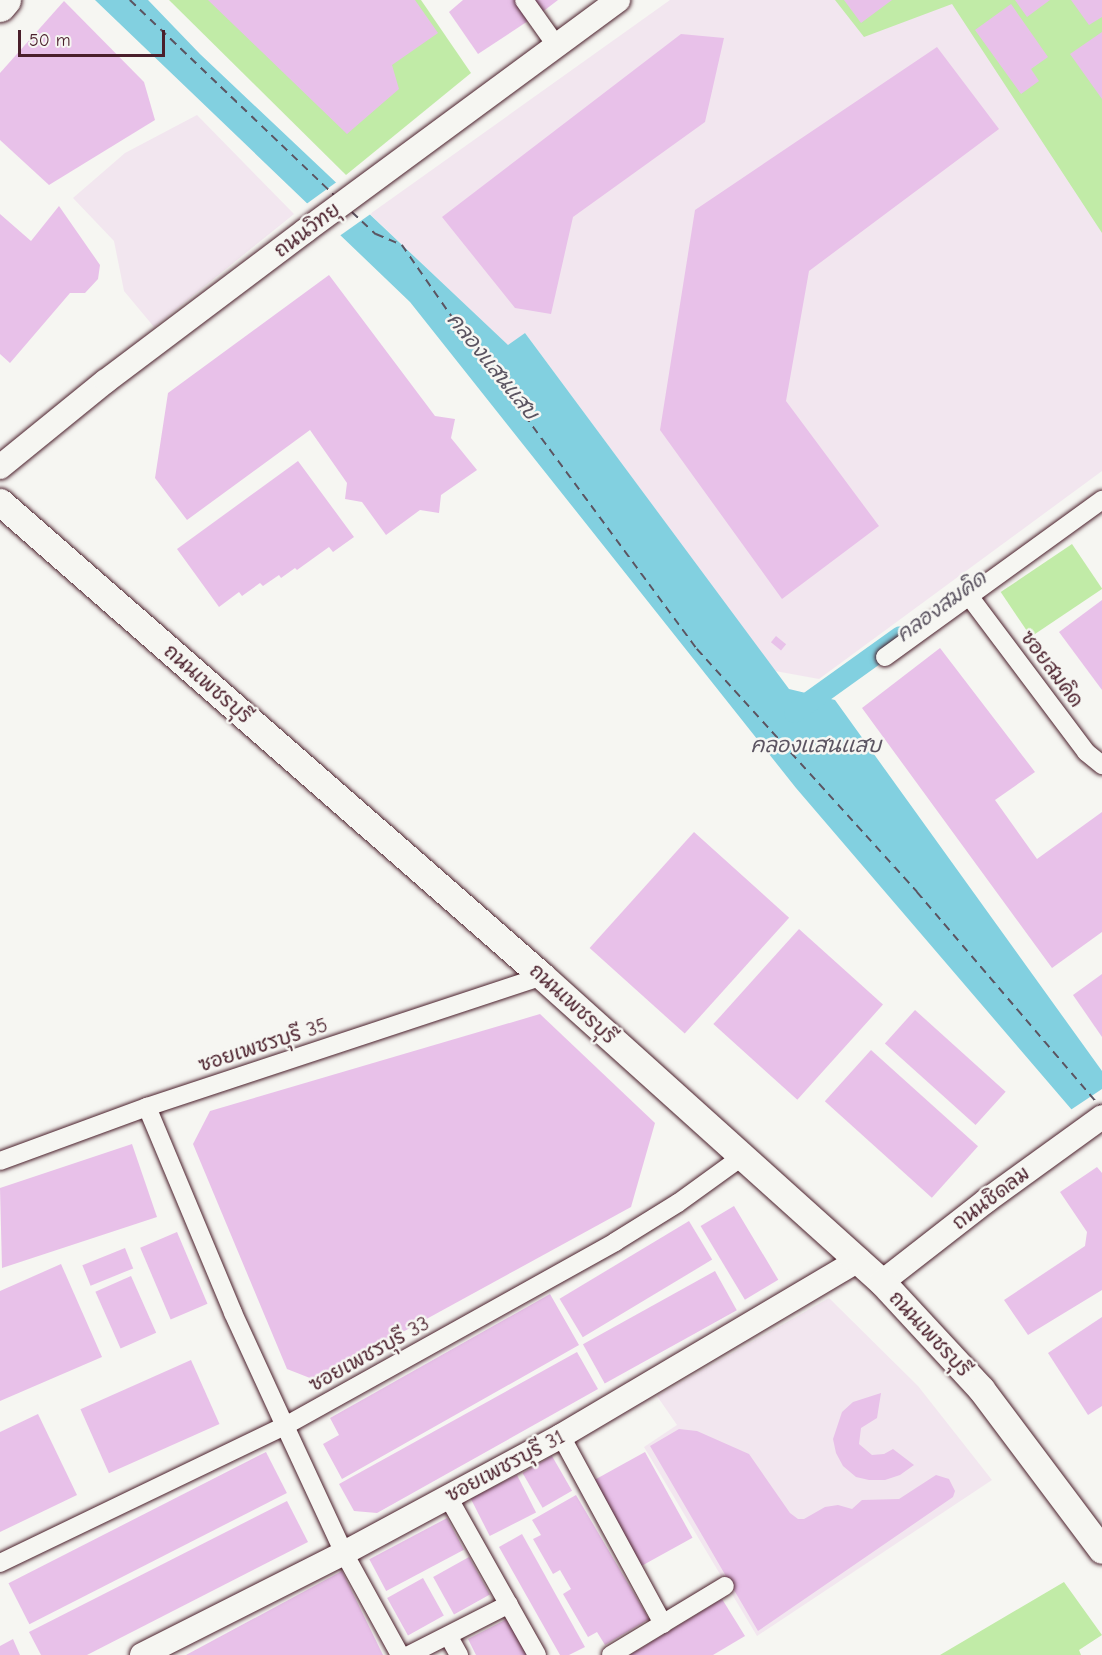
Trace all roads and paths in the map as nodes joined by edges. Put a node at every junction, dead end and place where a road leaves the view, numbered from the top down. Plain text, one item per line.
1 (5, 0) edge
2 (524, 0) edge
3 (618, 0) edge
4 (0, 6) edge
5 (556, 45) junction
6 (0, 467) edge
7 (1102, 500) edge
8 (0, 502) edge
9 (969, 596) junction
10 (885, 657) dead end
11 (1102, 765) edge
12 (542, 976) junction
13 (147, 1107) junction
14 (1102, 1117) edge
15 (743, 1156) junction
16 (0, 1161) edge
17 (859, 1260) junction
18 (882, 1282) junction
19 (285, 1426) junction
20 (561, 1436) junction
21 (448, 1497) junction
22 (1102, 1549) edge
23 (344, 1553) junction
24 (0, 1563) edge
25 (725, 1586) dead end
26 (509, 1604) junction
27 (663, 1624) junction
28 (448, 1636) junction
29 (151, 1653) edge
30 (400, 1655) edge
31 (409, 1655) edge
32 (459, 1655) edge
33 (537, 1655) edge
34 (611, 1655) edge

1 - 4 highway
2 - 5 street
3 - 5 street, ถนนวิทยุ
5 - 6 street, ถนนวิทยุ
7 - 9 street
8 - 12 main road, ถนนเพชรบุรี
9 - 10 street
9 - 11 street, ซอยสมคิด
12 - 13 street, ซอยเพชรบุรี 35
12 - 15 main road, ถนนเพชรบุรี
13 - 16 street, ซอยเพชรบุรี 35
13 - 19 street
14 - 18 street, ถนนชิดลม
15 - 17 main road, ถนนเพชรบุรี
15 - 19 street, ซอยเพชรบุรี 33
17 - 18 main road, ถนนเพชรบุรี
17 - 20 street, ซอยเพชรบุรี 31
18 - 22 main road, ถนนเพชรบุรี
19 - 23 street
19 - 24 street, ซอยเพชรบุรี 33
20 - 21 street, ซอยเพชรบุรี 31
20 - 27 street
21 - 23 street, ซอยเพชรบุรี 31
21 - 26 street
23 - 29 street, ซอยเพชรบุรี 31
23 - 30 street
25 - 27 street
26 - 28 street
26 - 33 street
27 - 34 street
28 - 31 street
28 - 32 street

